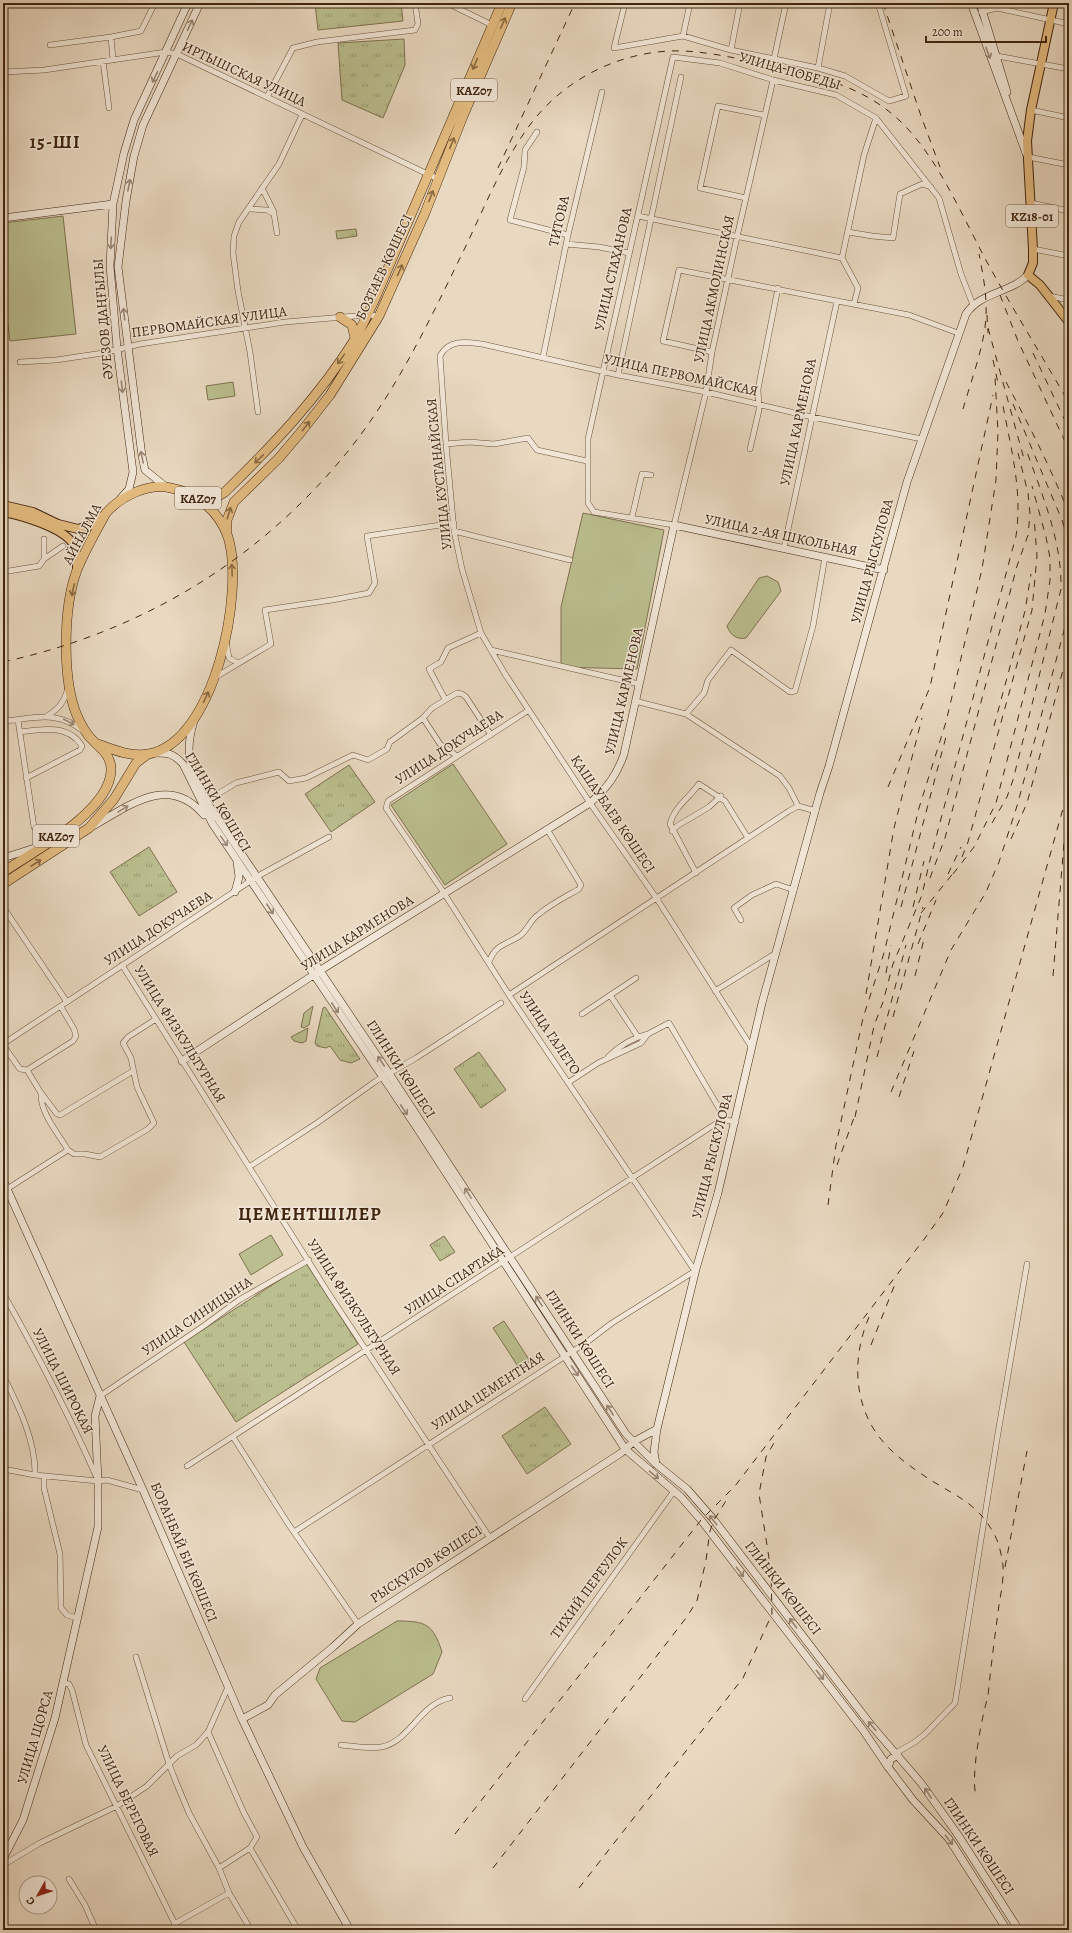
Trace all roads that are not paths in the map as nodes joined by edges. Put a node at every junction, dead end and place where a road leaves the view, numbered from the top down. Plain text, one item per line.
1 (155, 3) edge
2 (188, 3) edge
3 (200, 3) edge
4 (415, 3) edge
5 (447, 3) edge
6 (502, 3) edge
7 (512, 3) edge
8 (625, 3) edge
9 (690, 3) edge
10 (740, 3) edge
11 (786, 3) edge
12 (830, 3) edge
13 (878, 3) edge
14 (971, 3) edge
15 (980, 3) edge
16 (1054, 3) edge
17 (983, 12) junction
18 (975, 14) junction
19 (1051, 21) junction
20 (1069, 24) edge
21 (492, 25) junction
22 (683, 36) junction
23 (111, 37) junction
24 (50, 45) dead end
25 (731, 50) junction
26 (166, 52) junction
27 (177, 54) junction
28 (997, 56) junction
29 (774, 59) junction
30 (113, 60) junction
31 (672, 60) joint
32 (103, 61) junction
33 (1041, 64) junction
34 (818, 68) junction
35 (1069, 69) edge
36 (3, 72) edge
37 (681, 77) dead end
38 (773, 80) junction
39 (602, 92) dead end
40 (267, 97) junction
41 (109, 108) dead end
42 (1031, 110) junction
43 (302, 115) junction
44 (764, 115) junction
45 (876, 118) junction
46 (1069, 118) edge
47 (1015, 123) junction
48 (537, 132) dead end
49 (1028, 157) junction
50 (1069, 165) edge
51 (428, 175) junction
52 (438, 179) junction
53 (932, 187) junction
54 (262, 188) junction
55 (746, 198) junction
56 (1031, 203) junction
57 (113, 204) junction
58 (250, 209) junction
59 (1069, 211) edge
60 (274, 214) junction
61 (638, 216) junction
62 (3, 218) edge
63 (652, 220) junction
64 (848, 232) junction
65 (277, 233) dead end
66 (568, 235) junction
67 (737, 237) junction
68 (566, 244) junction
69 (1033, 249) junction
70 (629, 253) junction
71 (1069, 256) edge
72 (842, 258) junction
73 (1028, 275) junction
74 (729, 279) junction
75 (778, 288) junction
76 (1048, 296) junction
77 (1069, 300) edge
78 (837, 301) junction
79 (854, 304) junction
80 (973, 305) junction
81 (367, 315) junction
82 (380, 316) junction
83 (340, 317) junction
84 (1069, 322) edge
85 (244, 328) junction
86 (958, 333) junction
87 (355, 338) junction
88 (128, 346) junction
89 (117, 348) junction
90 (712, 352) junction
91 (440, 356) joint
92 (543, 357) junction
93 (20, 362) dead end
94 (603, 370) junction
95 (618, 375) junction
96 (706, 392) junction
97 (758, 404) junction
98 (258, 412) dead end
99 (812, 417) junction
100 (922, 439) junction
101 (446, 444) junction
102 (750, 449) dead end
103 (587, 461) junction
104 (650, 475) dead end
105 (165, 486) junction
106 (199, 498) junction
107 (120, 499) junction
108 (3, 505) edge
109 (3, 512) edge
110 (106, 513) junction
111 (632, 517) junction
112 (454, 523) junction
113 (674, 525) junction
114 (454, 531) junction
115 (227, 536) junction
116 (44, 539) dead end
117 (64, 546) dead end
118 (784, 548) junction
119 (825, 557) junction
120 (44, 560) junction
121 (570, 560) dead end
122 (77, 570) junction
123 (884, 570) junction
124 (3, 572) edge
125 (468, 587) joint
126 (481, 633) junction
127 (225, 638) junction
128 (491, 650) junction
129 (243, 661) junction
130 (214, 678) junction
131 (70, 682) junction
132 (639, 684) junction
133 (445, 699) junction
134 (635, 701) junction
135 (529, 710) junction
136 (686, 714) junction
137 (47, 716) junction
138 (423, 718) junction
139 (18, 720) junction
140 (3, 721) edge
141 (194, 721) junction
142 (20, 732) junction
143 (88, 735) junction
144 (491, 735) junction
145 (98, 744) junction
146 (150, 754) junction
147 (458, 756) junction
148 (26, 778) junction
149 (720, 796) junction
150 (206, 801) junction
151 (590, 803) junction
152 (795, 807) junction
153 (386, 808) joint
154 (816, 811) junction
155 (212, 823) junction
156 (34, 828) dead end
157 (89, 828) junction
158 (547, 830) junction
159 (672, 831) junction
160 (329, 837) dead end
161 (748, 838) junction
162 (43, 845) junction
163 (3, 858) edge
164 (237, 860) junction
165 (3, 872) edge
166 (696, 873) junction
167 (255, 878) junction
168 (3, 884) edge
169 (794, 890) junction
170 (235, 892) junction
171 (444, 893) junction
172 (657, 899) junction
173 (3, 907) edge
174 (741, 920) dead end
175 (776, 953) junction
176 (489, 962) junction
177 (122, 965) junction
178 (321, 971) junction
179 (313, 976) junction
180 (636, 978) dead end
181 (715, 991) junction
182 (509, 995) junction
183 (610, 995) junction
184 (67, 1002) junction
185 (501, 1003) dead end
186 (61, 1007) junction
187 (582, 1014) dead end
188 (156, 1019) junction
189 (648, 1034) junction
190 (638, 1036) junction
191 (3, 1044) edge
192 (752, 1048) junction
193 (604, 1060) junction
194 (182, 1061) junction
195 (27, 1070) junction
196 (133, 1071) junction
197 (390, 1074) junction
198 (382, 1078) junction
199 (569, 1082) junction
200 (41, 1093) junction
201 (726, 1120) junction
202 (736, 1122) junction
203 (68, 1150) junction
204 (249, 1166) junction
205 (632, 1178) junction
206 (3, 1180) edge
207 (7, 1189) junction
208 (511, 1257) junction
209 (309, 1260) junction
210 (503, 1262) junction
211 (1027, 1264) dead end
212 (695, 1271) junction
213 (3, 1293) edge
214 (367, 1351) junction
215 (568, 1354) junction
216 (3, 1375) edge
217 (100, 1396) junction
218 (657, 1429) junction
219 (233, 1437) junction
220 (633, 1442) junction
221 (429, 1444) junction
222 (625, 1449) junction
223 (656, 1464) junction
224 (187, 1466) dead end
225 (3, 1469) edge
226 (35, 1475) junction
227 (44, 1476) junction
228 (98, 1481) junction
229 (144, 1490) junction
230 (674, 1491) junction
231 (690, 1493) junction
232 (684, 1500) junction
233 (294, 1532) junction
234 (490, 1538) junction
235 (77, 1618) junction
236 (358, 1624) junction
237 (808, 1643) junction
238 (801, 1651) junction
239 (136, 1657) dead end
240 (64, 1683) junction
241 (228, 1688) junction
242 (450, 1698) dead end
243 (525, 1699) dead end
244 (242, 1719) junction
245 (208, 1732) junction
246 (340, 1745) dead end
247 (897, 1754) junction
248 (169, 1764) junction
249 (888, 1768) junction
250 (117, 1806) junction
251 (940, 1810) junction
252 (927, 1816) junction
253 (250, 1848) junction
254 (3, 1859) edge
255 (3, 1865) edge
256 (219, 1868) junction
257 (69, 1879) dead end
258 (229, 1894) junction
259 (174, 1924) junction
260 (96, 1930) edge
261 (178, 1930) edge
262 (251, 1930) edge
263 (298, 1930) edge
264 (350, 1930) edge
265 (1007, 1930) edge
266 (1019, 1930) edge

1 - 23 street
2 - 26 main road, ӘУЕЗОВ ДАҢҒЫЛЫ
27 -> 3 main road, ӘУЕЗОВ ДАҢҒЫЛЫ
4 - 40 street
5 - 21 street
6 - 21 highway, БОЗТАЕВ КӨШЕСІ / KAZ07
52 -> 7 highway, БОЗТАЕВ КӨШЕСІ / KAZ07
8 - 22 street, УЛИЦА ПОБЕДЫ
9 - 22 street
10 - 25 street
11 - 29 street
12 - 34 street
13 - 34 street, УЛИЦА ПОБЕДЫ
14 - 18 main road
15 - 17 main road
16 - 19 main road, KZ18-01
17 - 18 street
17 - 19 street
17 - 28 main road
18 -> 47 main road
19 - 20 street
19 - 33 main road, KZ18-01
21 -> 51 highway, БОЗТАЕВ КӨШЕСІ / KAZ07
22 - 25 street, УЛИЦА ПОБЕДЫ
23 - 24 street
23 - 30 street
25 - 29 street, УЛИЦА ПОБЕДЫ
26 - 27 street, ИРТЫШСКАЯ УЛИЦА
26 - 30 street, ИРТЫШСКАЯ УЛИЦА
26 -> 57 main road, ӘУЕЗОВ ДАҢҒЫЛЫ
27 - 40 street, ИРТЫШСКАЯ УЛИЦА
88 -> 27 main road, ӘУЕЗОВ ДАҢҒЫЛЫ
28 - 33 street
28 - 47 main road
29 - 34 street, УЛИЦА ПОБЕДЫ
30 - 32 street, ИРТЫШСКАЯ УЛИЦА
31 - 38 street, УЛИЦА ПОБЕДЫ
31 - 61 street, УЛИЦА СТАХАНОВА
32 - 36 street, ИРТЫШСКАЯ УЛИЦА
32 - 41 street
33 - 35 street
33 - 42 main road, KZ18-01
37 - 63 street
38 - 44 street, УЛИЦА АКМОЛИНСКАЯ
38 - 45 street, УЛИЦА ПОБЕДЫ
39 - 66 street, ТИТОВА
40 - 43 street, ИРТЫШСКАЯ УЛИЦА
42 - 46 street
42 - 49 main road, KZ18-01
43 - 51 street, ИРТЫШСКАЯ УЛИЦА
43 - 54 street
44 - 55 street, УЛИЦА АКМОЛИНСКАЯ
44 - 55 street
45 - 53 street, УЛИЦА ПОБЕДЫ
45 - 64 street
47 - 49 main road
48 - 66 street
49 - 50 street
49 - 56 main road, KZ18-01
51 - 52 street, ИРТЫШСКАЯ УЛИЦА
51 - 81 highway, БОЗТАЕВ КӨШЕСІ / KAZ07
82 -> 52 highway, БОЗТАЕВ КӨШЕСІ / KAZ07
53 - 64 street
53 - 80 street, УЛИЦА ПОБЕДЫ
54 - 58 street
54 - 60 street
55 - 67 street, УЛИЦА АКМОЛИНСКАЯ
56 - 59 street
56 - 69 main road, KZ18-01
57 - 62 main road
57 -> 89 main road, ӘУЕЗОВ ДАҢҒЫЛЫ
58 - 60 street
58 - 85 street
60 - 65 street
61 - 63 street
61 - 70 street, УЛИЦА СТАХАНОВА
63 - 67 street
63 - 95 street
64 - 72 street
66 - 68 street, ТИТОВА
67 - 72 street
67 - 74 street, УЛИЦА АКМОЛИНСКАЯ
68 - 70 street
68 - 92 street, ТИТОВА
69 - 71 street
69 - 73 main road, KZ18-01
70 - 94 street, УЛИЦА СТАХАНОВА
72 - 79 street
73 - 76 main road
73 - 80 main road
74 - 75 street
74 - 90 street, УЛИЦА АКМОЛИНСКАЯ
74 - 90 street
75 - 78 street
75 - 97 street
76 - 77 street
76 - 84 main road
78 - 79 street
78 - 99 street, УЛИЦА КАРМЕНОВА
79 - 86 street
80 - 86 main road, УЛИЦА РЫСКУЛОВА
81 - 82 street, ПЕРВОМАЙСКАЯ УЛИЦА
81 - 83 street, ПЕРВОМАЙСКАЯ УЛИЦА
81 - 87 highway, БОЗТАЕВ КӨШЕСІ / KAZ07
115 -> 82 highway, БОЗТАЕВ КӨШЕСІ / KAZ07
83 - 85 street, ПЕРВОМАЙСКАЯ УЛИЦА
83 - 87 highway
85 - 88 street, ПЕРВОМАЙСКАЯ УЛИЦА
85 - 98 street
86 - 100 main road, УЛИЦА РЫСКУЛОВА
87 -> 106 highway, БОЗТАЕВ КӨШЕСІ / KAZ07
88 - 89 street, ПЕРВОМАЙСКАЯ УЛИЦА
105 -> 88 main road, ӘУЕЗОВ ДАҢҒЫЛЫ
89 - 93 street, ПЕРВОМАЙСКАЯ УЛИЦА
89 -> 107 main road, ӘУЕЗОВ ДАҢҒЫЛЫ
90 - 96 street, УЛИЦА АКМОЛИНСКАЯ
91 - 92 street, УЛИЦА ПЕРВОМАЙСКАЯ
91 - 101 street, УЛИЦА КУСТАНАЙСКАЯ
92 - 94 street, УЛИЦА ПЕРВОМАЙСКАЯ
94 - 95 street, УЛИЦА ПЕРВОМАЙСКАЯ
94 - 103 street, УЛИЦА СТАХАНОВА
95 - 96 street, УЛИЦА ПЕРВОМАЙСКАЯ
96 - 97 street, УЛИЦА ПЕРВОМАЙСКАЯ
96 - 113 street, УЛИЦА АКМОЛИНСКАЯ
97 - 99 street, УЛИЦА ПЕРВОМАЙСКАЯ
97 - 102 street
99 - 100 street, УЛИЦА ПЕРВОМАЙСКАЯ
99 - 118 street, УЛИЦА КАРМЕНОВА
100 - 123 main road, УЛИЦА РЫСКУЛОВА
101 - 103 street
101 - 112 street, УЛИЦА КУСТАНАЙСКАЯ
103 - 111 street, УЛИЦА СТАХАНОВА
104 - 111 street
105 - 106 highway, АЙНАЛМА / KAZ07
105 - 107 highway, АЙНАЛМА / KAZ07
106 - 115 highway, АЙНАЛМА / KAZ07
107 - 110 highway, АЙНАЛМА / KAZ07
108 - 110 main road
109 - 122 main road
110 - 122 highway, АЙНАЛМА / KAZ07
111 - 113 street
112 - 114 street, УЛИЦА КУСТАНАЙСКАЯ
112 - 129 street
113 - 118 main road, УЛИЦА 2-АЯ ШКОЛЬНАЯ
113 - 132 main road, УЛИЦА КАРМЕНОВА
114 - 121 street
114 - 125 street, УЛИЦА КУСТАНАЙСКАЯ
127 -> 115 highway, АЙНАЛМА / KAZ07
116 - 120 street
117 - 120 street
118 - 119 main road, УЛИЦА 2-АЯ ШКОЛЬНАЯ
119 - 123 main road, УЛИЦА 2-АЯ ШКОЛЬНАЯ
119 - 136 street
120 - 124 street
122 -> 131 highway, АЙНАЛМА / KAZ07
123 - 154 main road, УЛИЦА РЫСКУЛОВА
125 - 126 street, ҚАШАУБАЕВ КӨШЕСІ
126 - 128 street, ҚАШАУБАЕВ КӨШЕСІ
126 - 133 street
127 - 129 street
127 - 130 highway, АЙНАЛМА / KAZ07
128 - 132 street
128 - 135 street, ҚАШАУБАЕВ КӨШЕСІ
129 - 130 street
141 -> 130 highway, АЙНАЛМА / KAZ07
131 - 137 street
131 - 143 highway, АЙНАЛМА / KAZ07
132 - 134 main road, УЛИЦА КАРМЕНОВА
133 - 138 street
133 - 144 street
134 - 136 street
134 - 151 main road, УЛИЦА КАРМЕНОВА
135 - 144 street, УЛИЦА ДОКУЧАЕВА
135 - 151 street, ҚАШАУБАЕВ КӨШЕСІ
136 - 152 street
137 - 139 street
137 -> 143 street
138 - 147 street
138 - 150 street
139 - 140 street
139 - 142 street
141 - 146 highway, АЙНАЛМА / KAZ07
141 - 150 main road, ГЛИНКИ КӨШЕСІ
142 - 148 street
142 - 148 street
143 - 145 highway, АЙНАЛМА / KAZ07
144 - 147 street, УЛИЦА ДОКУЧАЕВА
145 - 146 highway, АЙНАЛМА / KAZ07
145 - 162 highway, KAZ07
146 - 155 main road, ГЛИНКИ КӨШЕСІ
146 - 157 highway, KAZ07
147 - 153 street, УЛИЦА ДОКУЧАЕВА
148 - 156 street
149 - 159 street
149 - 159 street
149 - 161 street
150 - 167 main road, ГЛИНКИ КӨШЕСІ
151 - 158 main road, УЛИЦА КАРМЕНОВА
151 - 172 street, ҚАШАУБАЕВ КӨШЕСІ
152 - 154 street
152 - 161 street
153 - 171 street, УЛИЦА ГАЛЕТО
154 - 169 main road, УЛИЦА РЫСКУЛОВА
157 -> 155 main road
155 -> 164 main road, ГЛИНКИ КӨШЕСІ
168 -> 157 highway, KAZ07
158 - 171 main road, УЛИЦА КАРМЕНОВА
158 - 176 street
159 - 166 street
160 - 167 street, УЛИЦА ДОКУЧАЕВА
161 - 166 street
162 - 163 main road
162 - 165 highway, KAZ07
164 - 167 main road, ГЛИНКИ КӨШЕСІ
164 - 170 main road
166 - 172 street
167 - 170 street, УЛИЦА ДОКУЧАЕВА
167 - 178 main road, ГЛИНКИ КӨШЕСІ
167 -> 179 main road, ГЛИНКИ КӨШЕСІ
169 - 174 street
169 - 175 main road, УЛИЦА РЫСКУЛОВА
170 - 177 street, УЛИЦА ДОКУЧАЕВА
171 - 176 street, УЛИЦА ГАЛЕТО
171 - 178 main road, УЛИЦА КАРМЕНОВА
172 - 181 street, ҚАШАУБАЕВ КӨШЕСІ
172 - 182 street
173 - 184 street
175 - 181 street
175 - 192 main road, УЛИЦА РЫСКУЛОВА
176 - 182 street, УЛИЦА ГАЛЕТО
177 - 184 street, УЛИЦА ДОКУЧАЕВА
177 - 188 street, УЛИЦА ФИЗКУЛЬТУРНАЯ
178 - 179 main road, УЛИЦА КАРМЕНОВА
197 -> 178 main road, ГЛИНКИ КӨШЕСІ
179 - 194 main road, УЛИЦА КАРМЕНОВА
179 -> 198 main road, ГЛИНКИ КӨШЕСІ
180 - 183 street
181 - 192 street, ҚАШАУБАЕВ КӨШЕСІ
182 - 199 street, УЛИЦА ГАЛЕТО
183 - 187 street
183 - 190 street
184 - 186 street, УЛИЦА ДОКУЧАЕВА
185 - 197 street
186 - 191 street, УЛИЦА ДОКУЧАЕВА
186 - 195 street
188 - 194 street, УЛИЦА ФИЗКУЛЬТУРНАЯ
188 - 196 street
189 - 190 street
189 - 193 street
189 - 201 street
190 - 193 street
191 - 195 street
192 - 202 main road, УЛИЦА РЫСКУЛОВА
193 - 199 street
194 - 204 street, УЛИЦА ФИЗКУЛЬТУРНАЯ
195 - 200 street
196 - 200 street
196 - 203 street
197 - 198 street
208 -> 197 main road, ГЛИНКИ КӨШЕСІ
198 - 204 street
198 -> 210 main road, ГЛИНКИ КӨШЕСІ
199 - 205 street, УЛИЦА ГАЛЕТО
200 - 203 street
201 - 202 street
201 - 205 street, УЛИЦА СПАРТАКА
202 - 212 main road, УЛИЦА РЫСКУЛОВА
203 - 207 street
204 - 209 street, УЛИЦА ФИЗКУЛЬТУРНАЯ
205 - 208 street, УЛИЦА СПАРТАКА
205 - 212 street, УЛИЦА ГАЛЕТО
206 - 207 main road, БОРАНБАЙ БИ КӨШЕСІ
207 - 217 main road, БОРАНБАЙ БИ КӨШЕСІ
208 - 210 street, УЛИЦА СПАРТАКА
215 -> 208 main road, ГЛИНКИ КӨШЕСІ
209 - 214 street, УЛИЦА ФИЗКУЛЬТУРНАЯ
209 - 217 street, УЛИЦА СИНИЦЫНА
210 - 214 street, УЛИЦА СПАРТАКА
210 - 215 main road, ГЛИНКИ КӨШЕСІ
211 - 247 street
212 - 215 street, УЛИЦА ЦЕМЕНТНАЯ
212 - 218 main road, УЛИЦА РЫСКУЛОВА
213 - 228 street, УЛИЦА ШИРОКАЯ
214 - 219 street, УЛИЦА СПАРТАКА
214 - 221 street, УЛИЦА ФИЗКУЛЬТУРНАЯ
220 -> 215 main road, ГЛИНКИ КӨШЕСІ
215 - 221 street, УЛИЦА ЦЕМЕНТНАЯ
215 -> 222 main road, ГЛИНКИ КӨШЕСІ
216 - 226 street
217 - 228 main road, УЛИЦА ЩОРСА
217 - 229 main road, БОРАНБАЙ БИ КӨШЕСІ
218 - 220 main road
218 - 223 main road, УЛИЦА РЫСКУЛОВА
219 - 224 street, УЛИЦА СПАРТАКА
219 - 233 street
220 - 222 main road, РЫСҚҰЛОВ КӨШЕСІ
220 - 223 main road, ГЛИНКИ КӨШЕСІ
221 - 233 street, УЛИЦА ЦЕМЕНТНАЯ
221 - 234 street, УЛИЦА ФИЗКУЛЬТУРНАЯ
222 -> 230 main road, ГЛИНКИ КӨШЕСІ
222 - 234 main road, РЫСҚҰЛОВ КӨШЕСІ
223 - 231 main road, ГЛИНКИ КӨШЕСІ
225 - 226 street
226 - 227 street
227 - 228 street
227 - 235 street
228 - 229 street
228 - 235 main road, УЛИЦА ЩОРСА
229 - 241 main road, БОРАНБАЙ БИ КӨШЕСІ
230 - 232 main road, ГЛИНКИ КӨШЕСІ
230 - 243 street, ТИХИЙ ПЕРЕУЛОК
231 - 232 street
237 -> 231 main road, ГЛИНКИ КӨШЕСІ
232 -> 238 main road, ГЛИНКИ КӨШЕСІ
233 - 236 street
234 - 236 main road, РЫСҚҰЛОВ КӨШЕСІ
235 - 240 main road, УЛИЦА ЩОРСА
236 - 244 main road, РЫСҚҰЛОВ КӨШЕСІ
237 - 238 main road
247 -> 237 main road, ГЛИНКИ КӨШЕСІ
238 -> 249 main road, ГЛИНКИ КӨШЕСІ
239 - 248 street
240 - 250 street, УЛИЦА БЕРЕГОВАЯ
240 - 254 main road, УЛИЦА ЩОРСА
241 - 244 main road, БОРАНБАЙ БИ КӨШЕСІ
241 - 245 street
242 - 246 street
244 - 264 main road, БОРАНБАЙ БИ КӨШЕСІ
245 - 248 street
245 - 253 street
247 - 249 main road
251 -> 247 main road, ГЛИНКИ КӨШЕСІ
248 - 250 street
248 - 256 street
249 - 252 main road, ГЛИНКИ КӨШЕСІ
250 - 255 street
250 - 259 street, УЛИЦА БЕРЕГОВАЯ
251 - 252 main road
251 - 266 main road, ГЛИНКИ КӨШЕСІ
252 -> 265 main road, ГЛИНКИ КӨШЕСІ
253 - 256 street
253 - 263 street
256 - 258 street
257 - 260 street
258 - 259 street
258 - 262 street
259 - 261 street, УЛИЦА БЕРЕГОВАЯ

